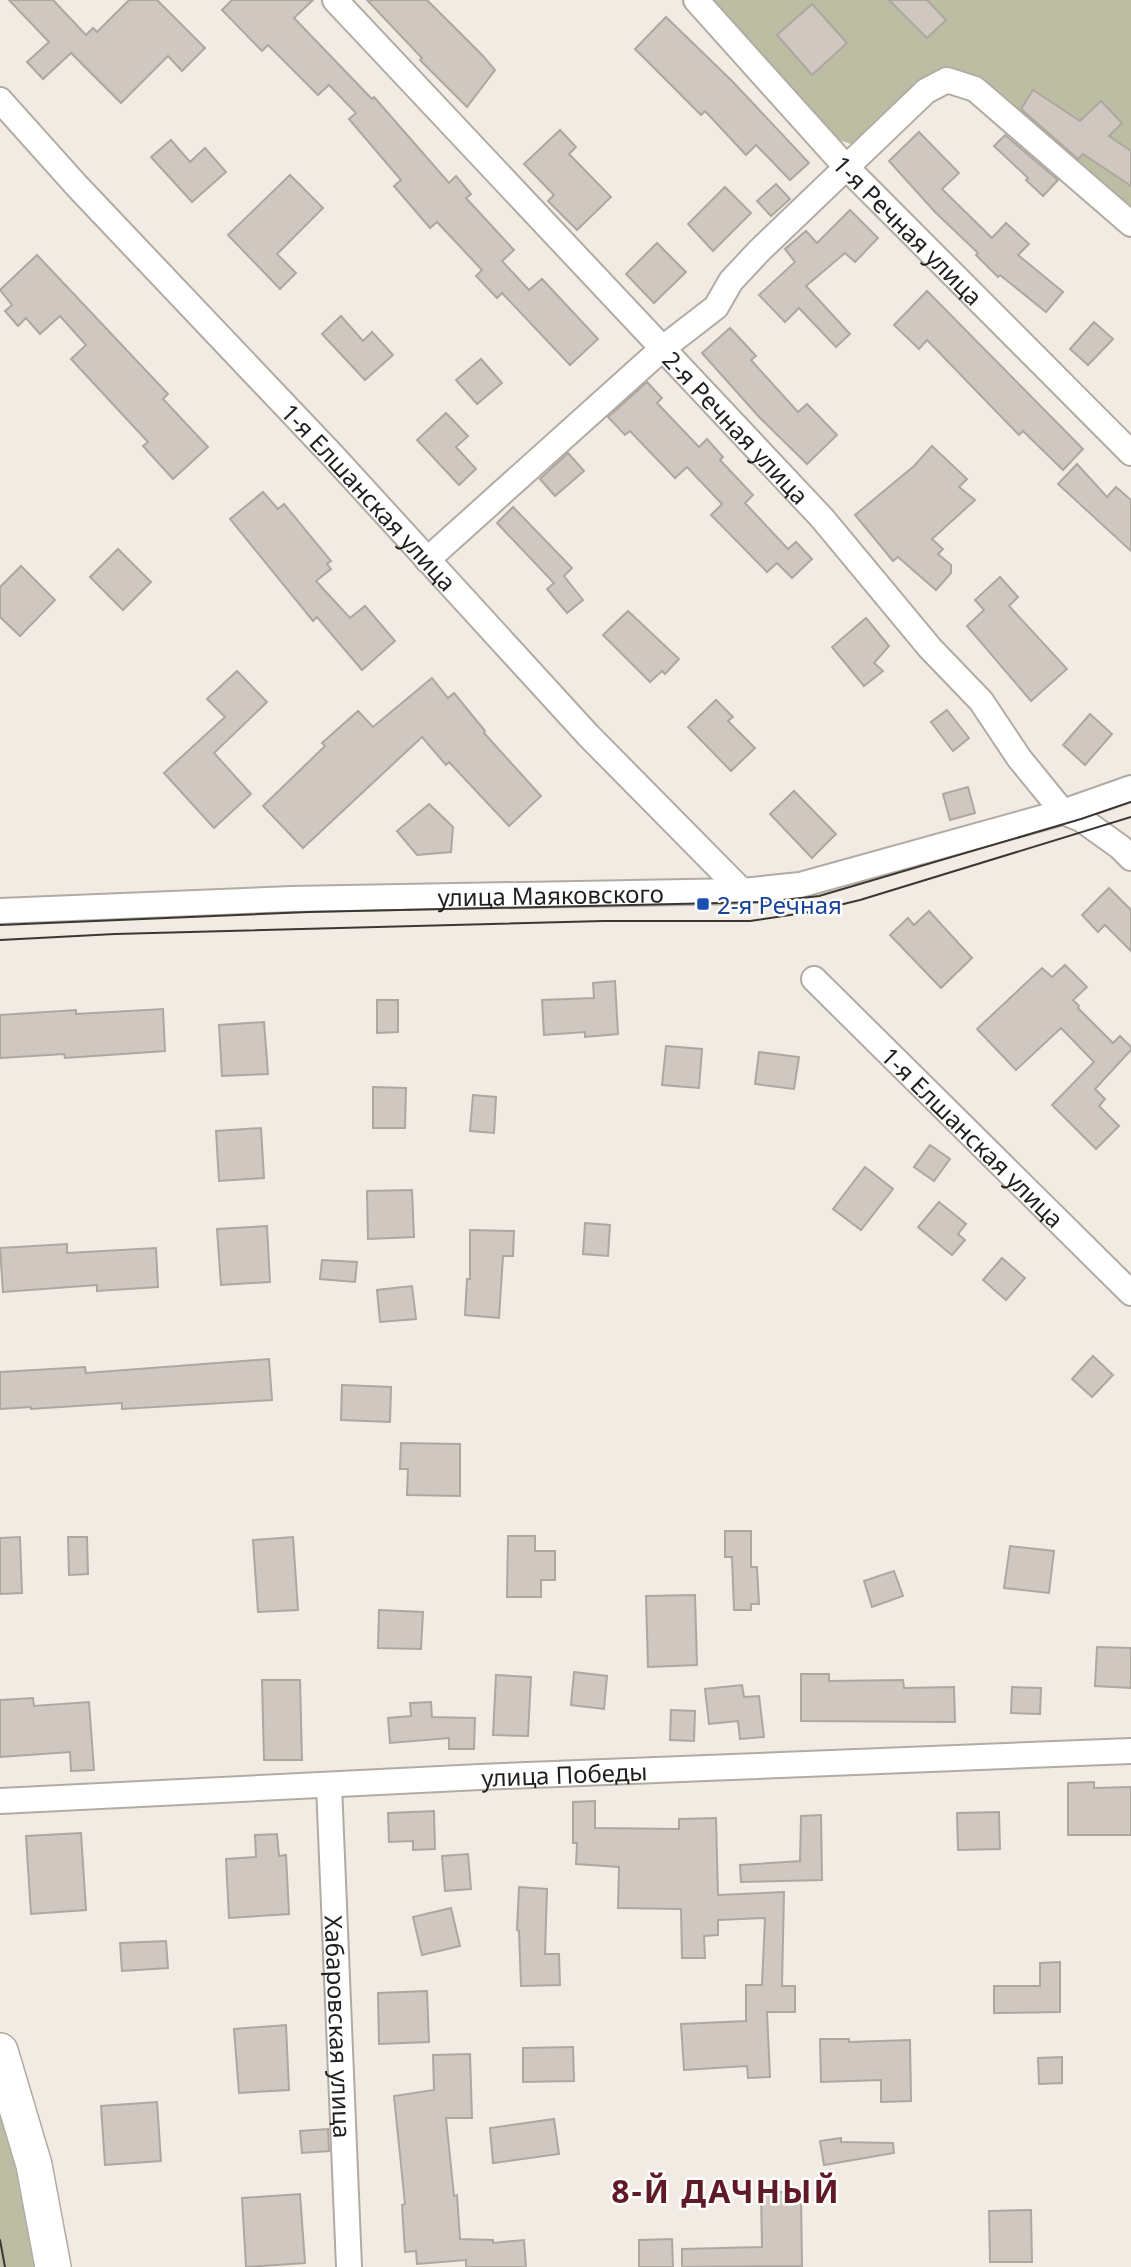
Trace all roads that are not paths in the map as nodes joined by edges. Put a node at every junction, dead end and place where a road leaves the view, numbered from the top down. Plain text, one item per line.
1 (335, 0) edge
2 (696, 0) edge
3 (0, 100) edge
4 (846, 167) junction
5 (1131, 224) edge
6 (663, 348) junction
7 (1131, 453) edge
8 (427, 560) junction
9 (1131, 788) edge
10 (1063, 812) junction
11 (1131, 858) edge
12 (742, 891) junction
13 (0, 911) edge
14 (814, 979) dead end
15 (1131, 1293) edge
16 (1131, 1751) edge
17 (329, 1785) junction
18 (0, 1801) edge
19 (0, 2051) edge
20 (53, 2267) edge
21 (349, 2267) edge

1 - 6 street, 2-я Речная улица
2 - 4 street, 1-я Речная улица
3 - 8 street, 1-я Елшанская улица
4 - 5 street
4 - 6 street
4 - 7 street, 1-я Речная улица
6 - 8 street
6 - 10 street, 2-я Речная улица
8 - 12 street, 1-я Елшанская улица
9 - 10 street, улица Маяковского
10 - 11 street, 2-я Речная улица
10 - 12 street, улица Маяковского
12 - 13 street, улица Маяковского
14 - 15 street, 1-я Елшанская улица
16 - 17 street, улица Победы
17 - 18 street, улица Победы
17 - 21 street, Хабаровская улица
19 - 20 main road

